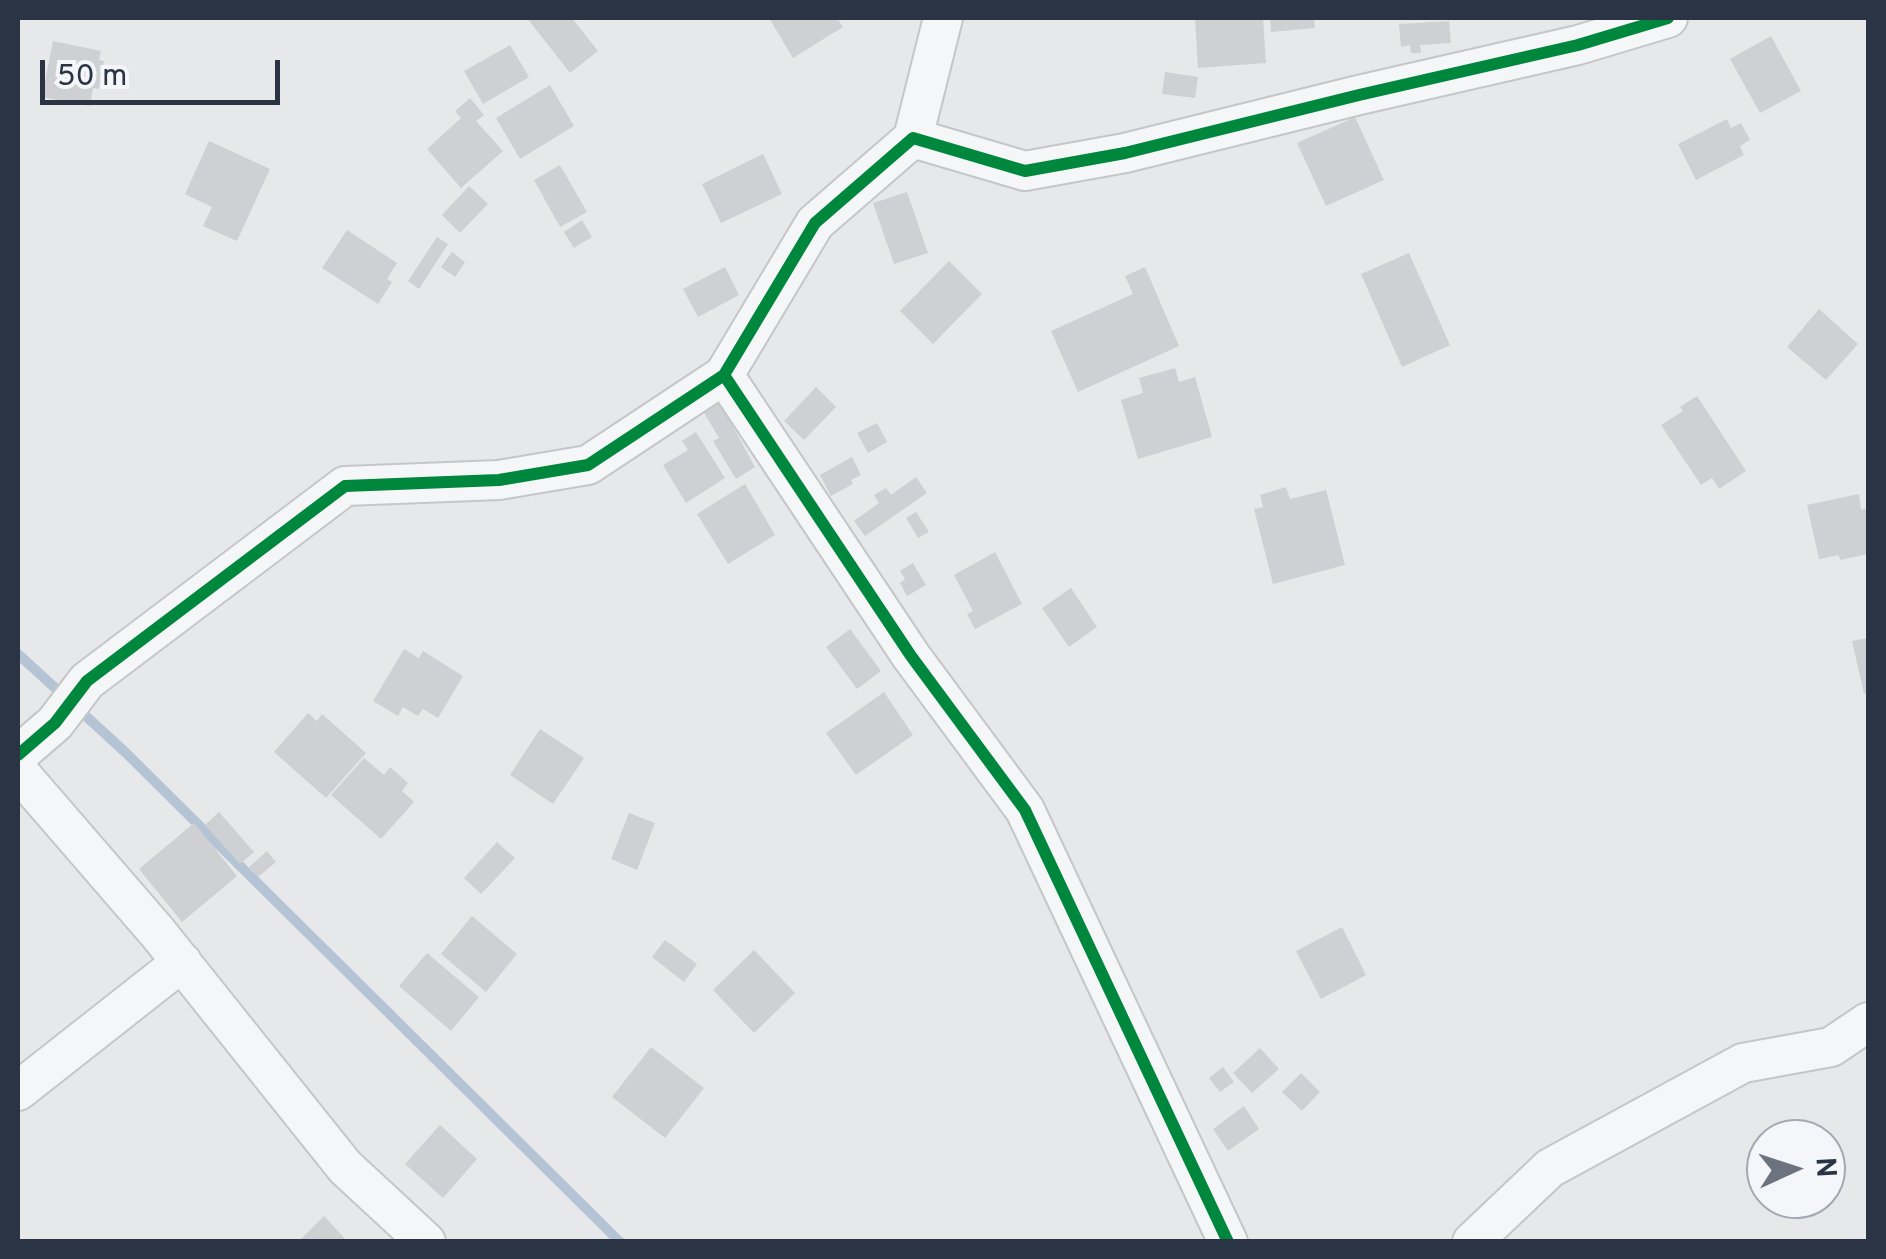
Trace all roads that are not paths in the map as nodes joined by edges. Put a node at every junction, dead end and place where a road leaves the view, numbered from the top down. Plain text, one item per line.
1 (943, 18) edge
2 (1668, 18) edge
3 (913, 138) junction
4 (724, 375) junction
5 (18, 754) edge
6 (18, 771) edge
7 (182, 962) junction
8 (1868, 1022) edge
9 (18, 1091) edge
10 (426, 1242) edge
11 (1228, 1242) edge
12 (1472, 1242) edge

1 - 3 street
2 - 3 street
3 - 4 street
4 - 5 street
4 - 11 street
6 - 7 street
7 - 9 street
7 - 10 street
8 - 12 street

